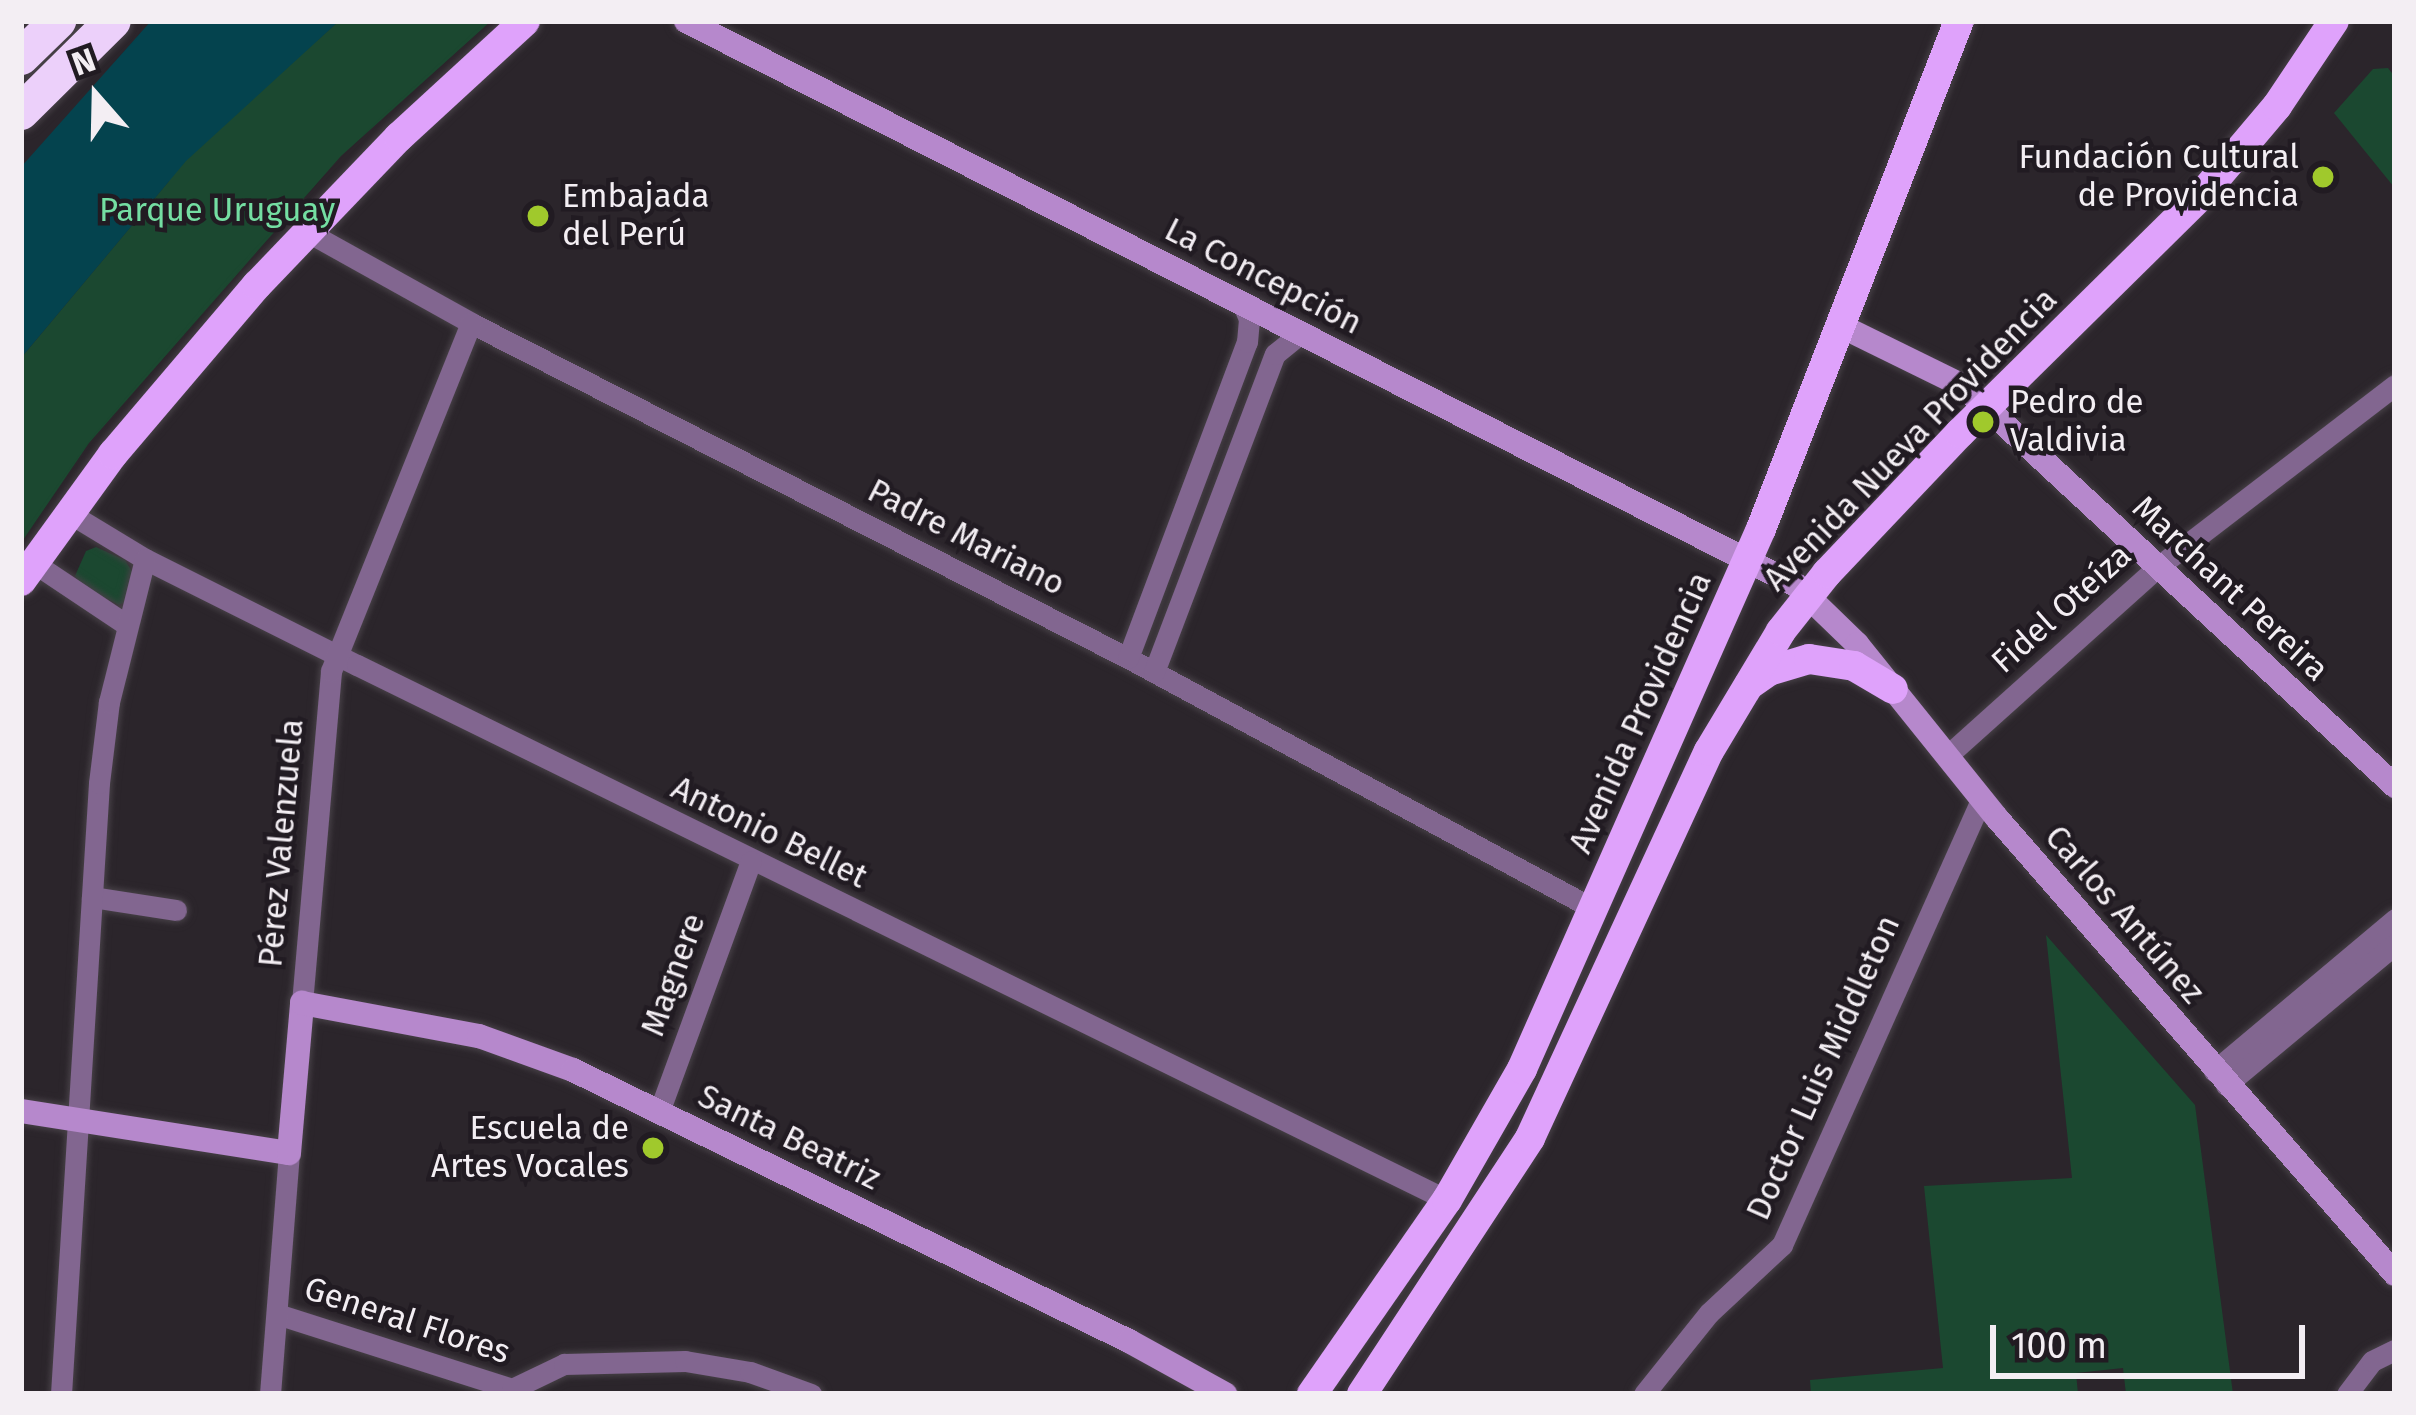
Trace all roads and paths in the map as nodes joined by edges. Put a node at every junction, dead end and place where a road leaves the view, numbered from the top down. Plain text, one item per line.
1 (58, 21) edge
2 (113, 21) edge
3 (525, 21) edge
4 (686, 21) edge
5 (1959, 21) edge
6 (2334, 21) edge
7 (21, 58) edge
8 (21, 112) edge
9 (307, 231) junction
10 (1243, 304) junction
11 (471, 323) junction
12 (1841, 326) junction
13 (1300, 334) junction
14 (1236, 374) junction
15 (1263, 384) junction
16 (2395, 385) edge
17 (1987, 407) junction
18 (69, 513) junction
19 (1749, 556) junction
20 (145, 559) junction
21 (2159, 566) junction
22 (27, 572) edge
23 (1808, 595) junction
24 (127, 625) junction
25 (335, 654) junction
26 (1128, 658) junction
27 (1154, 672) junction
28 (1894, 689) junction
29 (1737, 698) junction
30 (1946, 756) junction
31 (2395, 786) edge
32 (1981, 800) junction
33 (751, 861) junction
34 (92, 897) junction
35 (1594, 909) junction
36 (176, 910) dead end
37 (2395, 919) edge
38 (2395, 944) edge
39 (302, 1003) junction
40 (2220, 1078) junction
41 (21, 1111) edge
42 (659, 1112) junction
43 (78, 1120) junction
44 (289, 1153) junction
45 (1447, 1200) junction
46 (2395, 1274) edge
47 (277, 1314) junction
48 (2395, 1350) edge
49 (513, 1391) edge
50 (61, 1394) edge
51 (271, 1394) edge
52 (811, 1394) edge
53 (1225, 1394) edge
54 (1312, 1394) edge
55 (1362, 1394) edge
56 (1644, 1394) edge
57 (2347, 1394) edge

1 - 7 highway
2 - 8 highway
3 - 9 main road
4 - 10 street, La Concepción
5 - 12 main road, Avenida Providencia
6 - 17 main road, Avenida Nueva Providencia
9 - 11 street, Padre Mariano
9 - 18 main road
10 - 13 street, La Concepción
10 - 14 street
11 - 25 street, Pérez Valenzuela
11 - 26 street, Padre Mariano
12 - 17 street, Marchant Pereira
12 - 19 main road, Avenida Providencia
13 - 15 street
13 - 19 street, La Concepción
14 - 15 street
14 - 26 street
15 - 27 street
16 - 21 street, Fidel Oteíza
17 - 21 street, Marchant Pereira
17 - 23 main road, Avenida Nueva Providencia
18 - 20 street, Antonio Bellet
18 - 22 main road
19 - 23 street, La Concepción
19 - 35 main road, Avenida Providencia
20 - 24 street
20 - 25 street, Antonio Bellet
21 - 30 street, Fidel Oteíza
21 - 31 street, Marchant Pereira
22 - 24 street
23 - 28 street, Carlos Antúnez
23 - 29 main road, Avenida Nueva Providencia
24 - 34 street
25 - 33 street, Antonio Bellet
25 - 39 street, Pérez Valenzuela
26 - 27 street, Padre Mariano
27 - 35 street, Padre Mariano
28 - 29 main road
28 - 30 street, Carlos Antúnez
29 - 55 main road, Avenida Nueva Providencia
30 - 32 street, Carlos Antúnez
32 - 40 street, Carlos Antúnez
32 - 56 street, Doctor Luis Middleton
33 - 42 street, Magnere
33 - 45 street, Antonio Bellet
34 - 36 street
34 - 43 street
35 - 45 main road, Avenida Providencia
37 - 40 street
38 - 40 street
39 - 42 street, Santa Beatriz
39 - 44 street, Pérez Valenzuela
40 - 46 street, Carlos Antúnez
41 - 43 street
42 - 53 street, Santa Beatriz
43 - 44 street
43 - 50 street
44 - 47 street, Pérez Valenzuela
45 - 54 main road, Avenida Providencia
47 - 49 street, General Flores
47 - 51 street, Pérez Valenzuela
48 - 57 street
49 - 52 street

